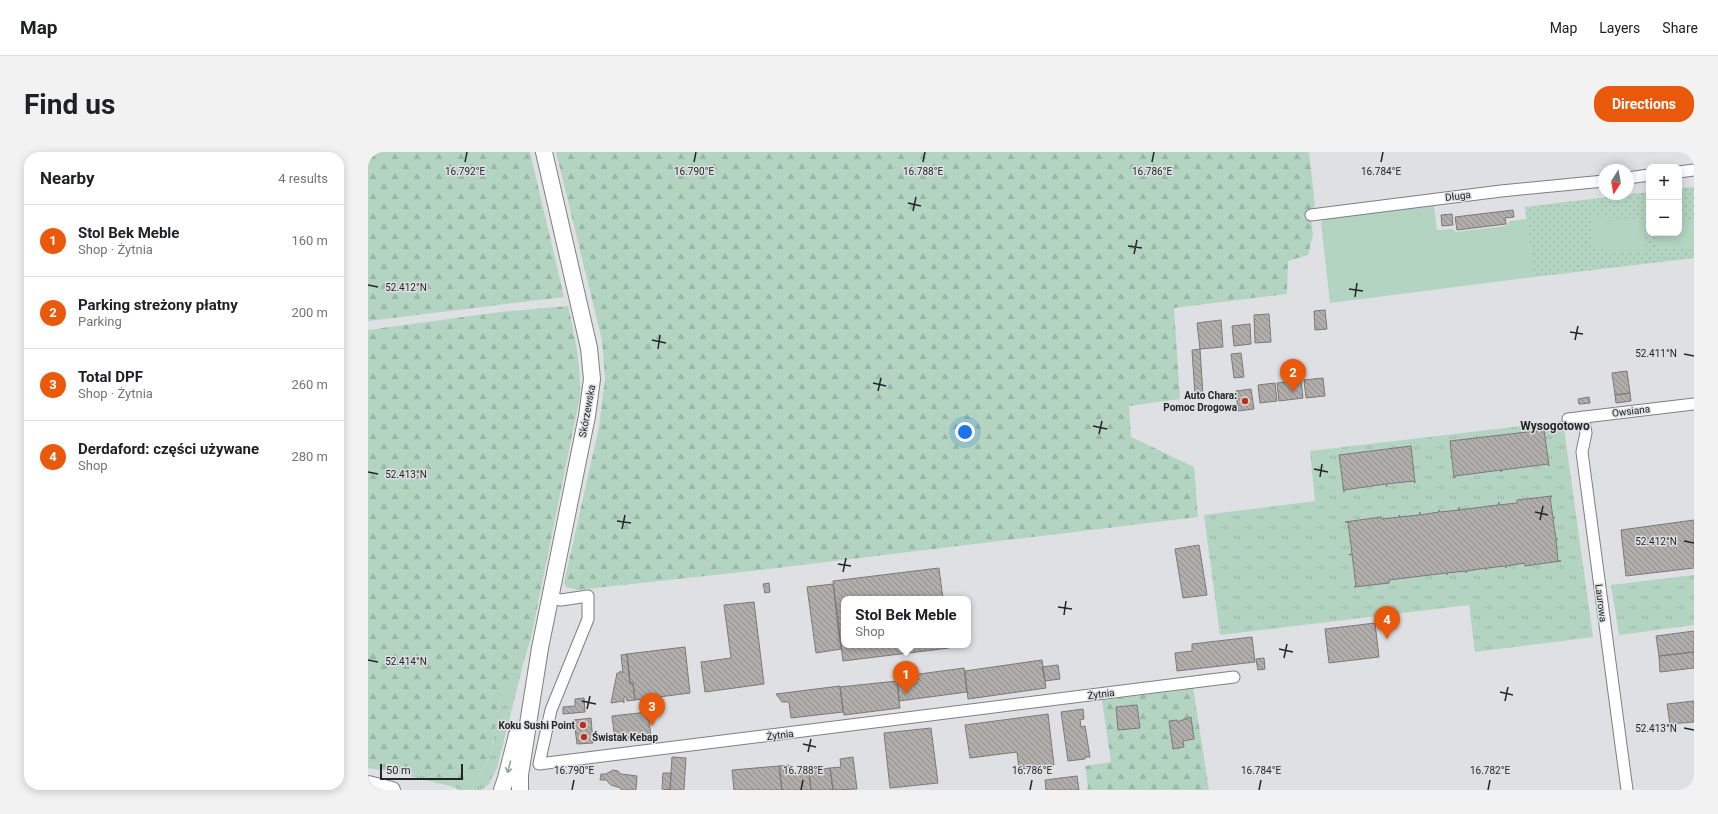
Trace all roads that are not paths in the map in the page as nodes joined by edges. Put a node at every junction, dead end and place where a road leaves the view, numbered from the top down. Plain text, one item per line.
1 (544, 152) edge
2 (1694, 170) edge
3 (1682, 172) edge
4 (1646, 175) edge
5 (1634, 177) edge
6 (1598, 182) edge
7 (1311, 215) dead end
8 (1694, 404) edge
9 (1584, 417) junction
10 (1568, 419) dead end
11 (550, 598) junction
12 (540, 648) junction
13 (1234, 678) dead end
14 (368, 784) edge
15 (392, 790) edge
16 (502, 790) edge
17 (520, 790) edge
18 (1627, 790) edge

1 - 11 street, Skórzewska
2 - 3 street
4 - 5 street
6 - 7 street, Długa
8 - 9 street, Owsiana
9 - 10 street, Owsiana
9 - 18 street, Laurowa
11 - 12 street, Skórzewska
11 - 13 street, Żytnia
12 -> 16 street, Skórzewska
12 - 17 street, Skórzewska
14 - 15 street

